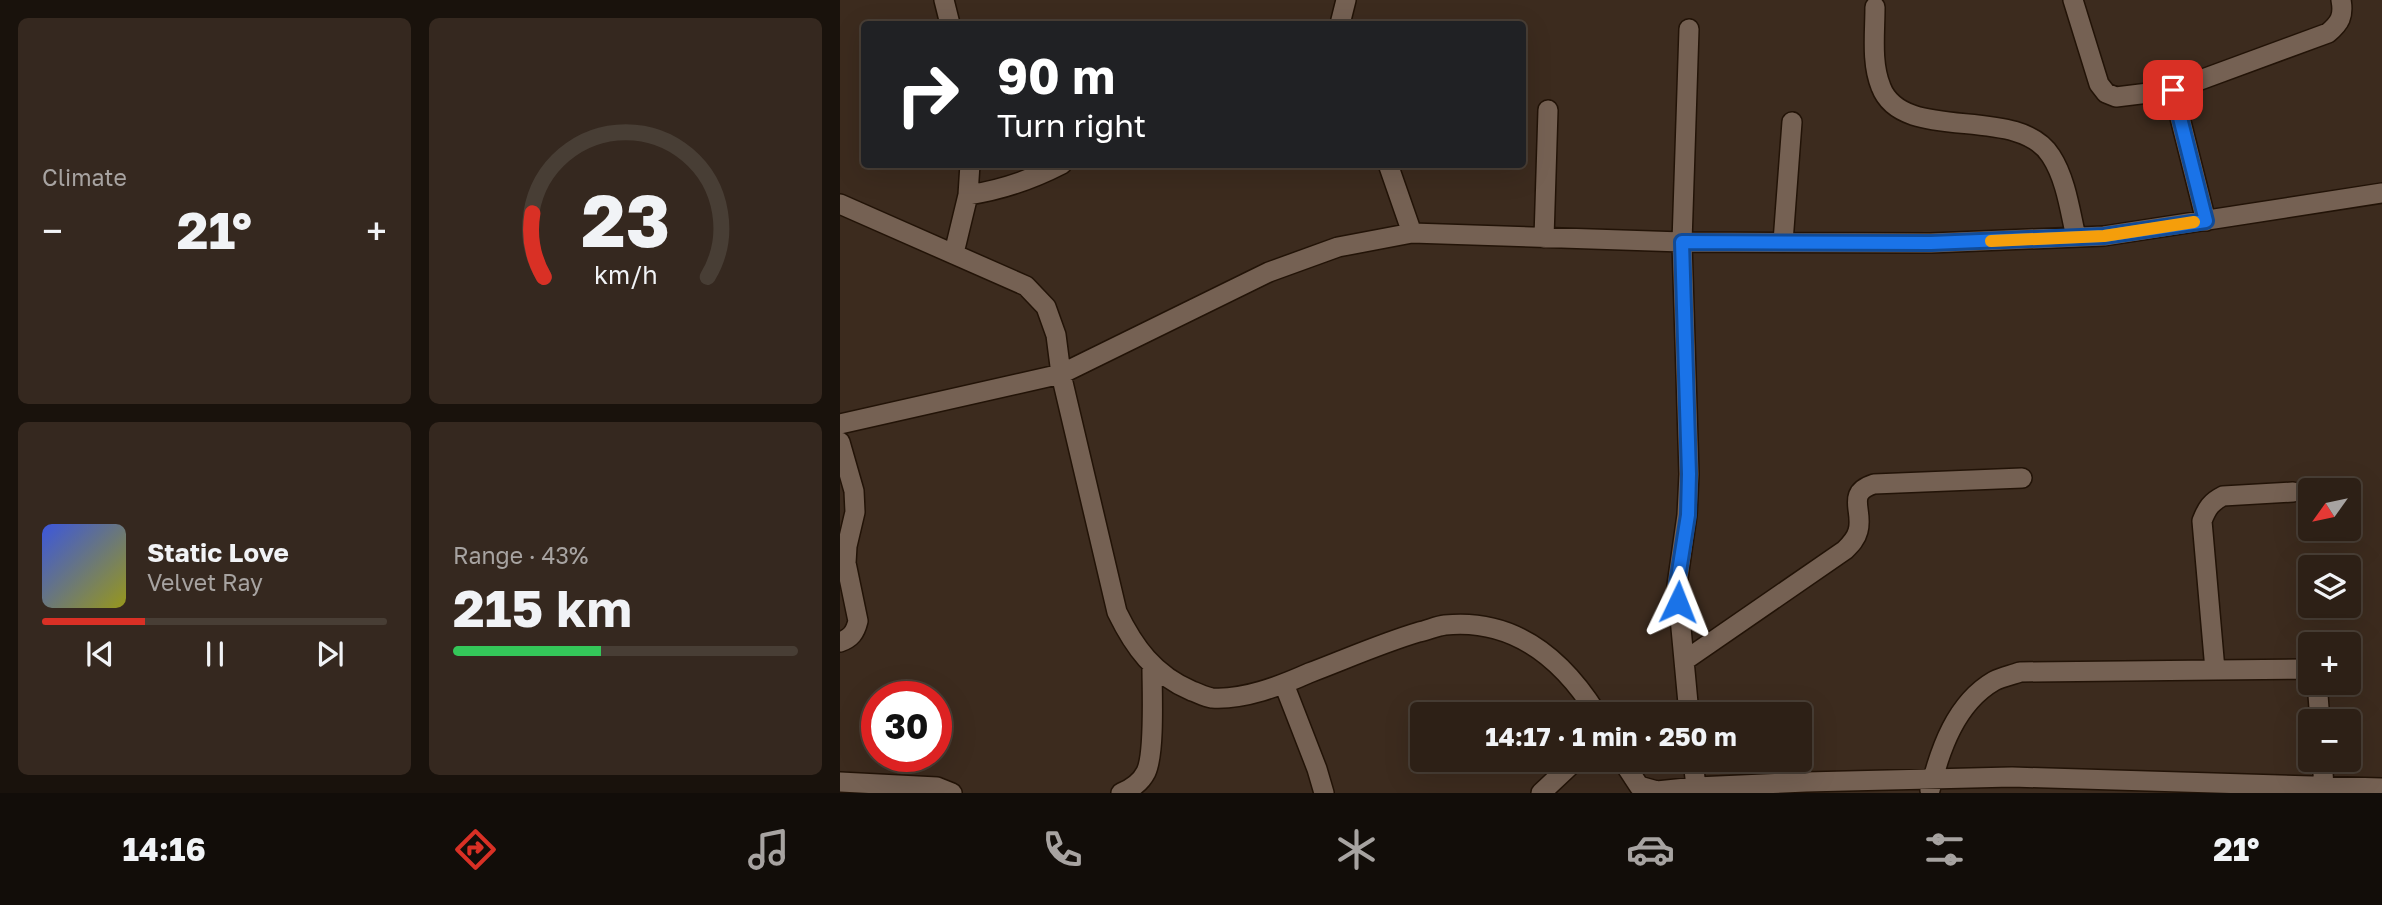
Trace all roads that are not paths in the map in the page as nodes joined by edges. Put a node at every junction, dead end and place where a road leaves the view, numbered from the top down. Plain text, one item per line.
1 (944, 0) edge
2 (1346, 0) edge
3 (2073, 0) edge
4 (2341, 0) edge
5 (1875, 7) dead end
6 (949, 21) edge
7 (1341, 21) edge
8 (1689, 29) dead end
9 (2173, 90) junction
10 (1548, 110) dead end
11 (1791, 122) dead end
12 (970, 168) edge
13 (1054, 168) edge
14 (1389, 168) edge
15 (2382, 193) edge
16 (968, 195) junction
17 (840, 204) edge
18 (2206, 221) junction
19 (1412, 233) junction
20 (2076, 237) junction
21 (1544, 238) junction
22 (1682, 242) junction
23 (1783, 243) junction
24 (954, 253) junction
25 (1061, 374) junction
26 (840, 424) edge
27 (840, 442) edge
28 (2022, 478) dead end
29 (2293, 492) dead end
30 (840, 642) edge
31 (1684, 661) junction
32 (1152, 667) junction
33 (2298, 669) edge
34 (2215, 670) junction
35 (1284, 684) junction
36 (1589, 702) edge
37 (1688, 702) edge
38 (1563, 772) edge
39 (1628, 772) edge
40 (1694, 772) edge
41 (2323, 772) edge
42 (840, 782) edge
43 (2324, 786) junction
44 (1696, 787) junction
45 (1931, 787) edge
46 (1763, 788) edge
47 (2382, 788) edge
48 (1638, 790) edge
49 (2272, 790) edge
50 (952, 793) edge
51 (1121, 793) edge
52 (1324, 793) edge
53 (1541, 793) edge

1 - 6 street
2 - 7 street
3 - 9 street
4 - 9 street
5 - 20 street
8 - 22 street
9 - 18 street
10 - 21 street
11 - 23 street
12 - 16 street
13 - 16 street
14 - 19 street
15 - 18 street
16 - 24 street
17 - 24 street
18 - 20 street
19 - 21 street
19 - 25 street
20 - 23 street
21 - 22 street
22 - 23 street
22 - 31 street
24 - 25 street
25 - 26 street
25 - 32 street
27 - 30 street
28 - 31 street
29 - 34 street
31 - 37 street
32 - 35 street
32 - 51 street
33 - 34 street
34 - 45 street
35 - 36 street
35 - 52 street
38 - 53 street
39 - 48 street
40 - 44 street
41 - 43 street
42 - 50 street
43 - 47 street
43 - 49 street
44 - 46 street
44 - 48 street
45 - 46 street
45 - 49 street

